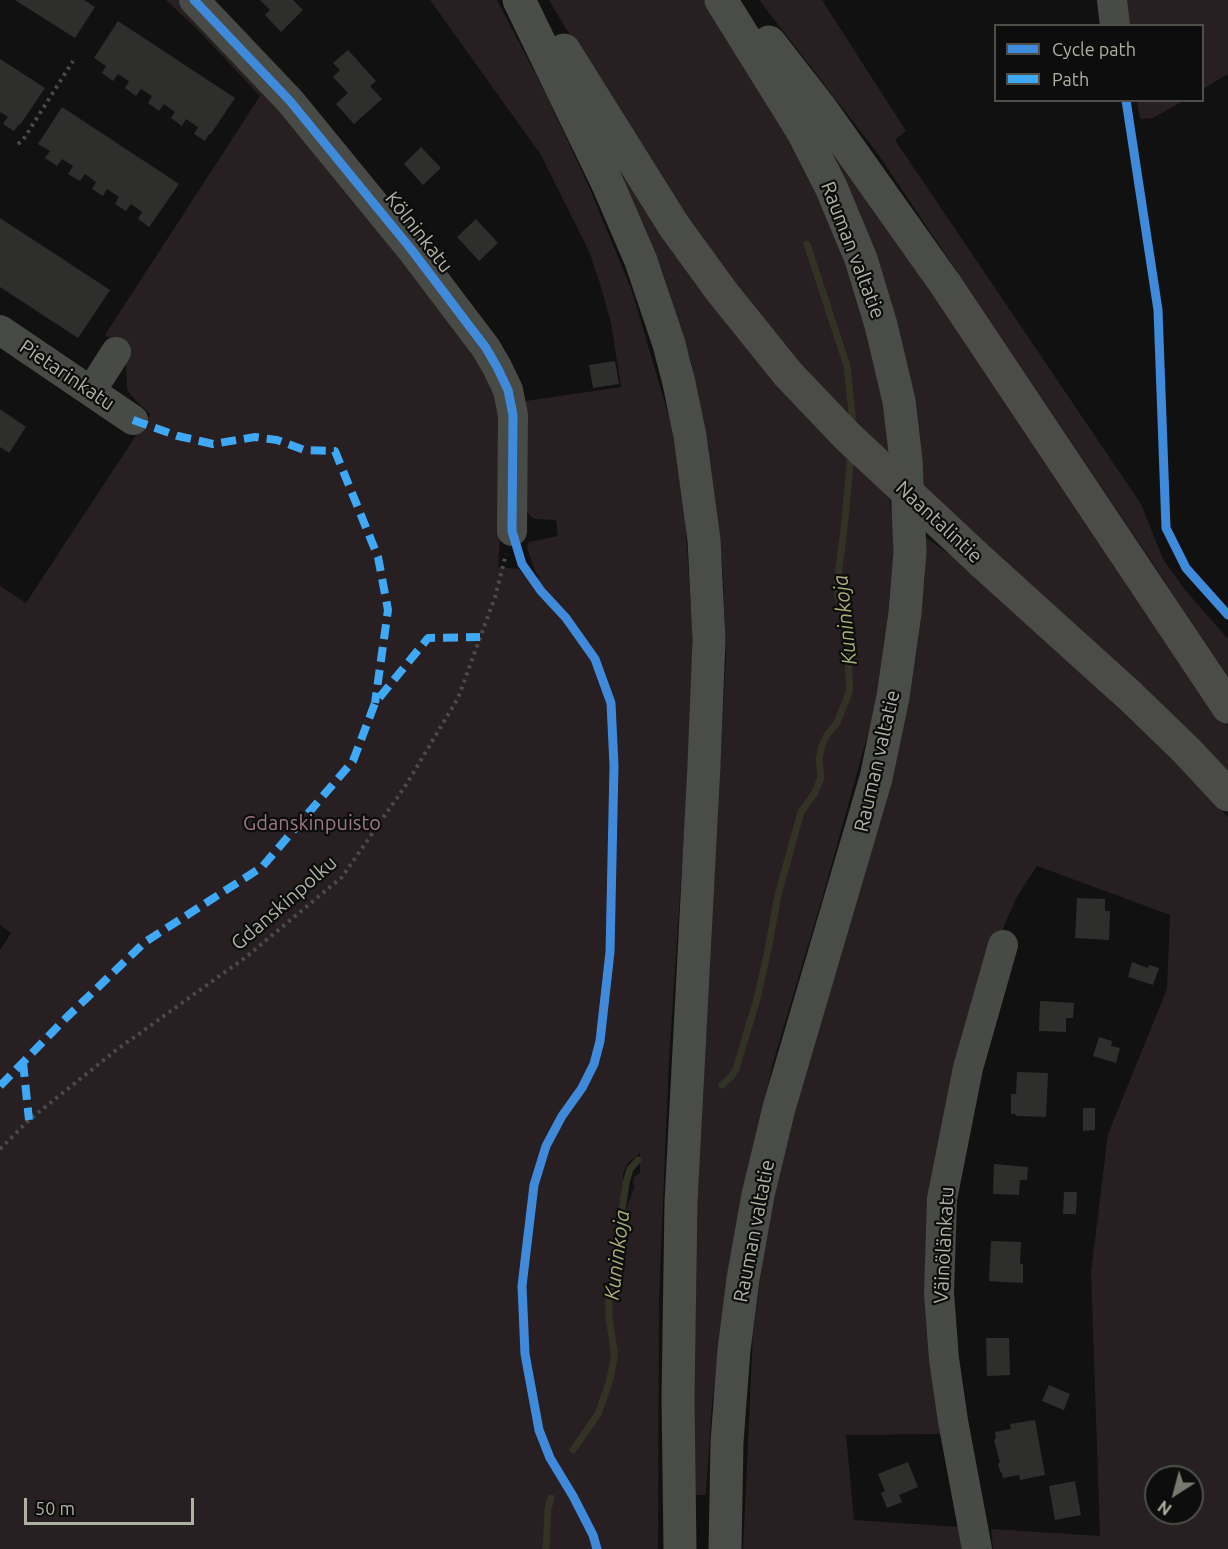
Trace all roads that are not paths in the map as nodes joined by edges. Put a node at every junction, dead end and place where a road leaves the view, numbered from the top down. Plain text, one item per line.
1 (194, 0) edge
2 (519, 0) edge
3 (533, 0) edge
4 (721, 0) edge
5 (731, 0) edge
6 (1112, 0) edge
7 (1115, 24) edge
8 (674, 226) joint
9 (946, 285) joint
10 (0, 330) edge
11 (116, 352) dead end
12 (91, 391) junction
13 (133, 420) dead end
14 (512, 531) road end
15 (1228, 707) edge
16 (1228, 795) edge
17 (1003, 945) dead end
18 (680, 1549) edge
19 (725, 1549) edge
20 (977, 1549) edge

1 - 14 street, Kölninkatu
2 - 18 highway
3 - 8 highway
4 - 19 highway, Rauman valtatie
5 - 9 highway
6 - 7 street
8 - 16 main road, Naantalintie, bridge
9 - 15 main road
10 - 12 street, Pietarinkatu
11 - 12 street
12 - 13 street, Pietarinkatu
17 - 20 street, Väinölänkatu

